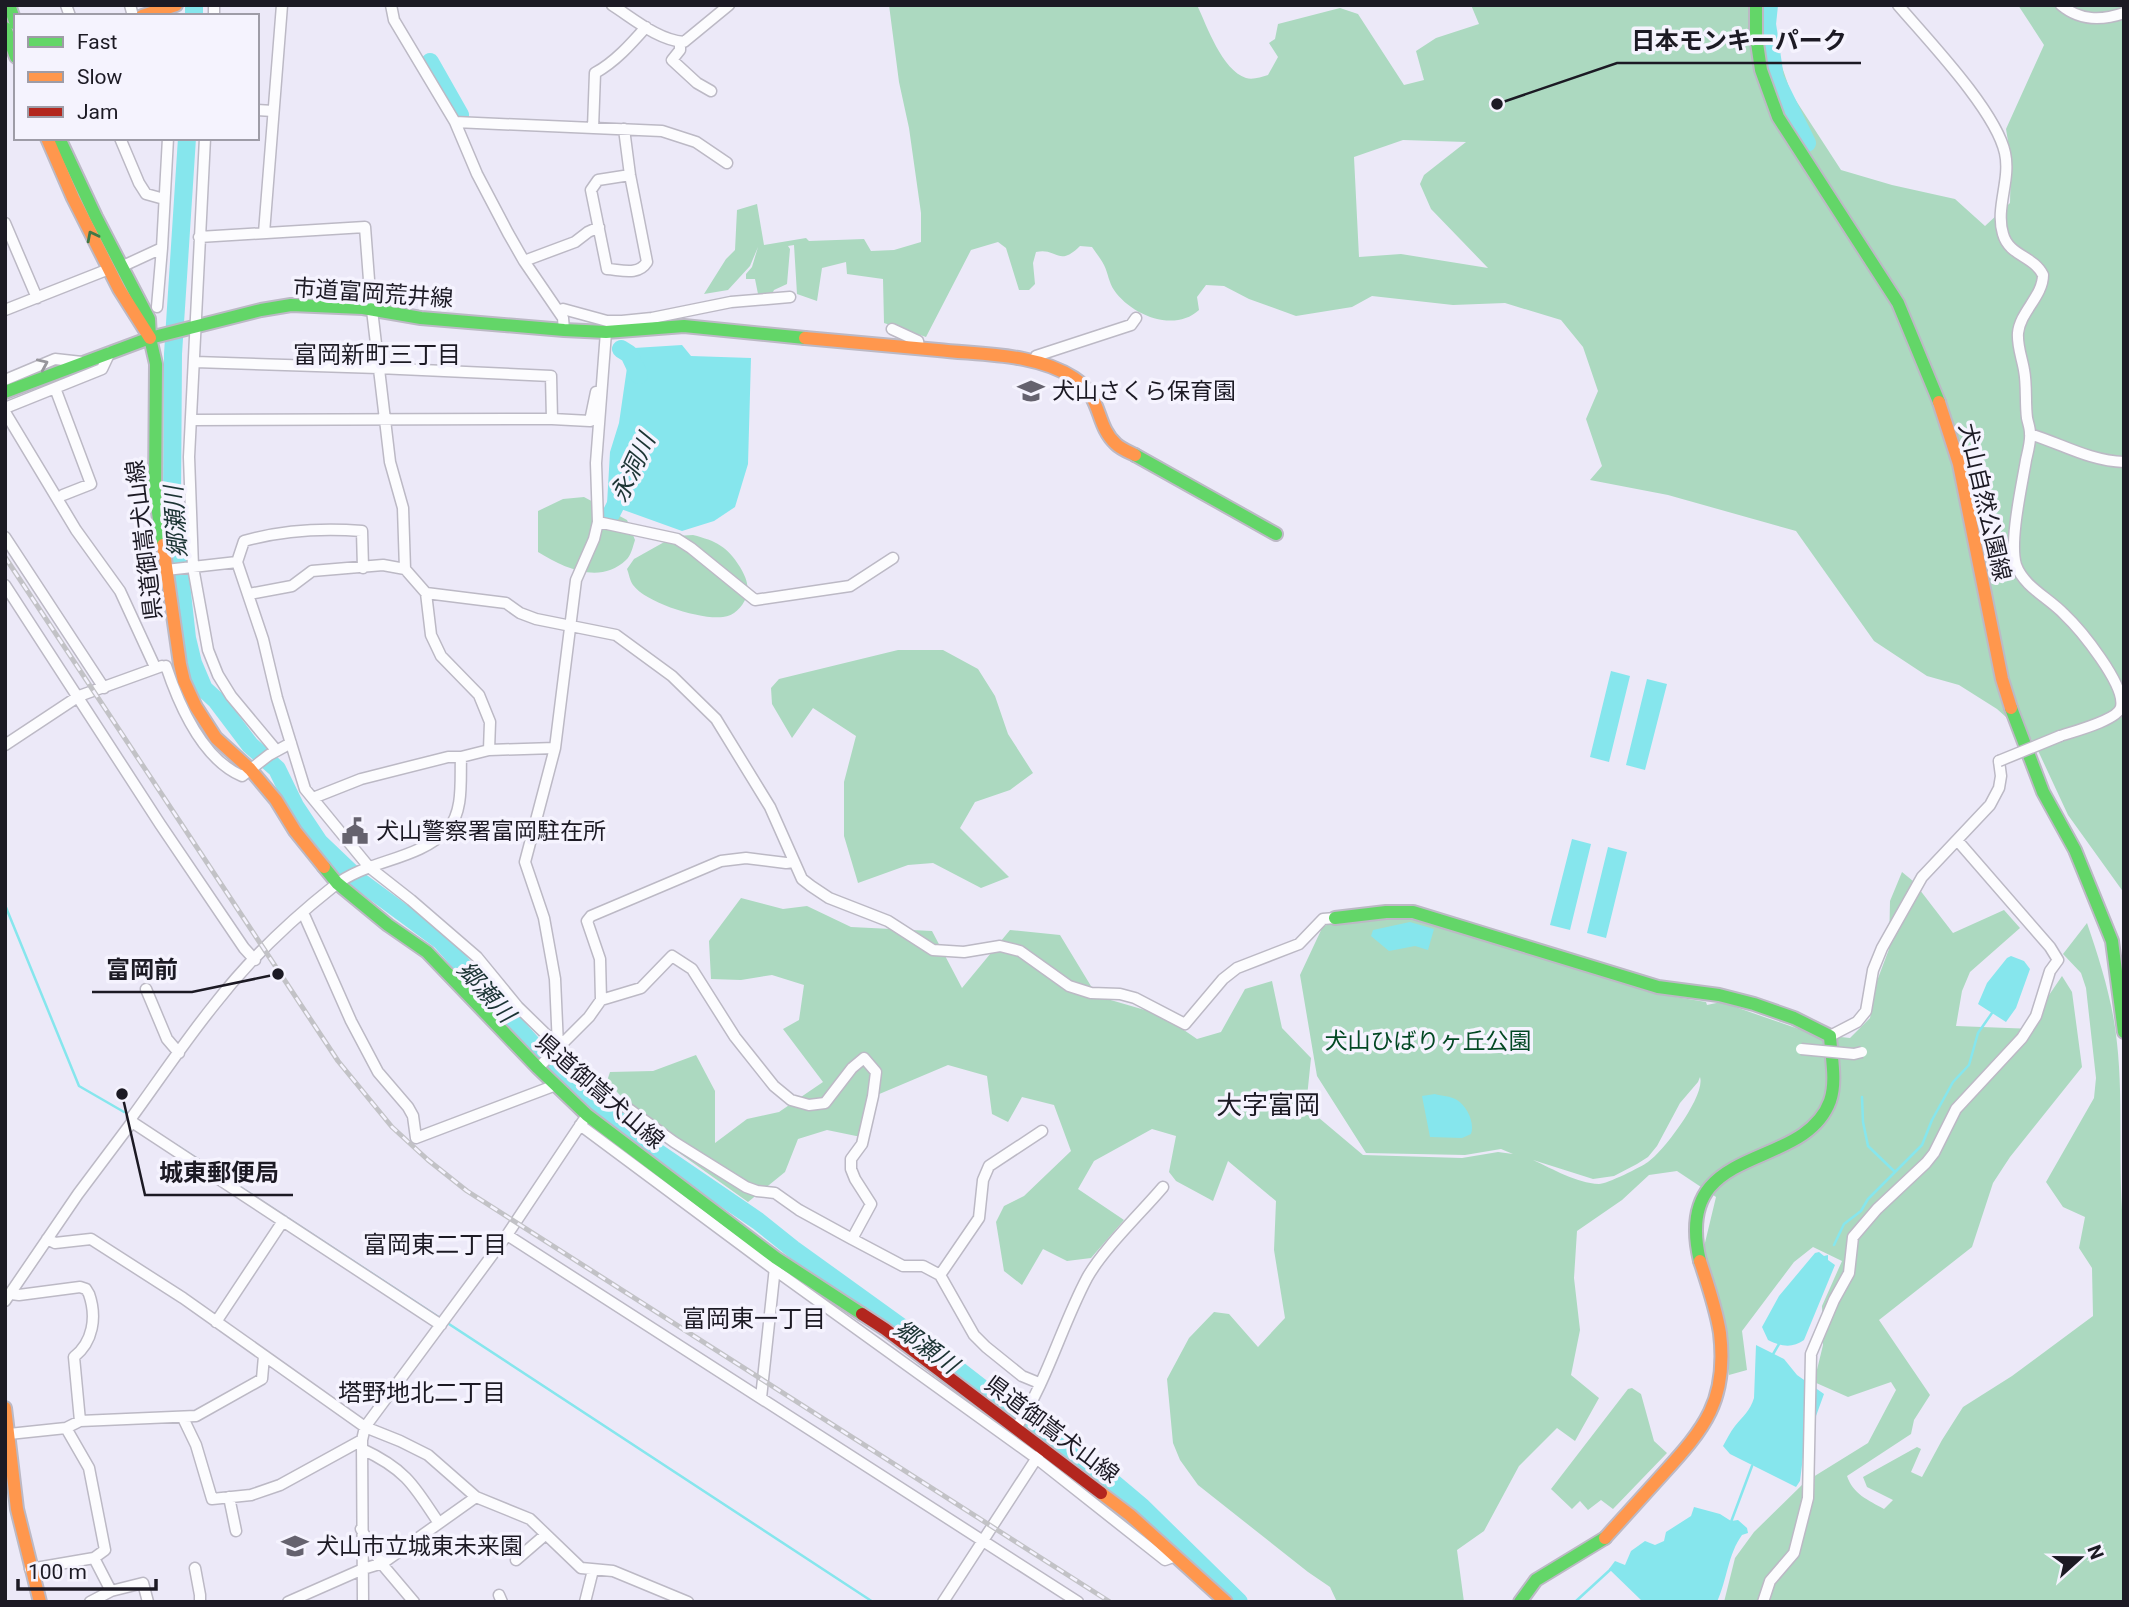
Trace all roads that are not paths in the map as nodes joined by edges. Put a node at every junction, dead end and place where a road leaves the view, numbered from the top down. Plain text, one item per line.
1 (176, 5) edge
2 (282, 5) edge
3 (391, 5) edge
4 (612, 5) edge
5 (729, 5) edge
6 (1756, 5) edge
7 (1898, 5) edge
8 (2061, 5) edge
9 (2124, 13) edge
10 (148, 14) edge
11 (646, 27) junction
12 (5, 28) edge
13 (680, 42) junction
14 (14, 53) edge
15 (711, 90) dead end
16 (259, 110) edge
17 (273, 111) junction
18 (455, 122) junction
19 (593, 128) junction
20 (624, 129) junction
21 (48, 140) edge
22 (60, 140) edge
23 (121, 140) edge
24 (168, 140) edge
25 (205, 140) edge
26 (727, 163) dead end
27 (630, 175) junction
28 (164, 199) junction
29 (5, 223) edge
30 (599, 227) junction
31 (264, 233) junction
32 (199, 237) junction
33 (162, 248) junction
34 (524, 261) junction
35 (123, 267) junction
36 (109, 269) junction
37 (790, 297) dead end
38 (37, 298) junction
39 (158, 307) dead end
40 (5, 310) edge
41 (373, 311) junction
42 (559, 311) junction
43 (1136, 318) dead end
44 (194, 325) junction
45 (892, 329) dead end
46 (564, 330) junction
47 (606, 332) junction
48 (150, 338) junction
49 (919, 348) junction
50 (110, 352) junction
51 (606, 356) junction
52 (195, 362) junction
53 (1034, 362) junction
54 (77, 364) junction
55 (378, 368) junction
56 (5, 380) edge
57 (55, 388) junction
58 (5, 393) edge
59 (5, 410) edge
60 (385, 418) junction
61 (552, 419) junction
62 (192, 420) junction
63 (2031, 434) junction
64 (2124, 462) edge
65 (63, 495) dead end
66 (598, 522) junction
67 (1276, 534) dead end
68 (5, 537) edge
69 (893, 558) dead end
70 (237, 562) junction
71 (194, 567) junction
72 (363, 568) junction
73 (405, 569) junction
74 (166, 570) junction
75 (5, 585) edge
76 (426, 593) junction
77 (249, 594) junction
78 (571, 625) junction
79 (180, 664) junction
80 (161, 666) junction
81 (104, 688) junction
82 (79, 696) junction
83 (291, 743) junction
84 (5, 745) edge
85 (555, 748) junction
86 (489, 751) junction
87 (272, 752) junction
88 (461, 757) junction
89 (250, 769) junction
90 (313, 798) junction
91 (1957, 840) junction
92 (793, 862) junction
93 (369, 867) junction
94 (337, 883) junction
95 (302, 914) junction
96 (1335, 918) joint
97 (255, 960) junction
98 (146, 989) dead end
99 (601, 1000) junction
100 (2124, 1032) edge
101 (1830, 1036) junction
102 (558, 1046) junction
103 (1801, 1049) dead end
104 (1862, 1052) dead end
105 (179, 1053) junction
106 (540, 1066) junction
107 (556, 1085) junction
108 (584, 1120) junction
109 (132, 1122) junction
110 (1042, 1131) dead end
111 (1163, 1187) dead end
112 (284, 1221) junction
113 (507, 1235) junction
114 (47, 1239) junction
115 (852, 1239) junction
116 (775, 1264) junction
117 (940, 1276) junction
118 (8, 1297) edge
119 (444, 1321) junction
120 (216, 1322) junction
121 (264, 1356) junction
122 (1039, 1383) junction
123 (761, 1398) junction
124 (5, 1408) edge
125 (183, 1418) junction
126 (80, 1421) junction
127 (1017, 1425) junction
128 (365, 1427) junction
129 (66, 1428) junction
130 (9, 1434) junction
131 (362, 1445) junction
132 (1040, 1453) junction
133 (229, 1497) junction
134 (476, 1497) junction
135 (438, 1522) junction
136 (361, 1529) junction
137 (236, 1531) dead end
138 (545, 1535) junction
139 (983, 1540) junction
140 (94, 1558) junction
141 (516, 1560) dead end
142 (381, 1563) junction
143 (195, 1568) dead end
144 (30, 1569) junction
145 (363, 1569) junction
146 (593, 1570) junction
147 (105, 1597) edge
148 (40, 1602) edge
149 (90, 1602) edge
150 (148, 1602) edge
151 (200, 1602) edge
152 (288, 1602) edge
153 (363, 1602) edge
154 (414, 1602) edge
155 (585, 1602) edge
156 (688, 1602) edge
157 (943, 1602) edge
158 (1079, 1602) edge
159 (1226, 1602) edge
160 (1520, 1602) edge
161 (1763, 1602) edge

1 - 10 main road
2 - 17 street
3 - 18 street
4 - 11 street
5 - 13 street
6 - 100 main road, 犬山自然公園線
7 - 63 street
8 - 9 street
11 - 13 street
11 - 19 street
12 - 14 main road
13 - 15 street
16 - 17 street
17 - 31 street
18 - 19 street
18 - 34 street
19 - 20 street
20 - 26 street
20 - 27 street
36 -> 21 main road, 県道御嵩犬山線
22 - 35 main road, 県道御嵩犬山線
23 - 28 street
24 - 28 street
25 - 32 street
27 - 30 street
27 - 30 street
28 - 33 street
29 - 38 street
30 - 34 street
31 - 32 street
31 - 41 street
32 - 44 street
33 - 35 street
33 - 39 street
34 - 42 street
35 - 48 main road, 県道御嵩犬山線
36 - 38 street
36 - 48 main road, 県道御嵩犬山線
37 - 42 street
38 - 40 street
41 - 44 main road, 市道富岡荒井線
41 - 46 main road, 市道富岡荒井線
41 - 55 street
42 - 46 street
43 - 53 street
44 - 48 main road, 市道富岡荒井線
44 - 52 street
45 - 49 street
46 - 47 main road, 市道富岡荒井線
47 - 49 main road, 市道富岡荒井線
47 - 51 street
48 - 50 main road, 市道富岡荒井線
48 - 74 main road, 県道御嵩犬山線
49 - 53 main road, 市道富岡荒井線
50 - 54 main road, 市道富岡荒井線
50 - 57 street
51 - 61 street
51 - 66 street
52 - 55 street
52 - 62 street
53 - 67 main road, 市道富岡荒井線
56 -> 54 street
54 - 58 main road, 市道富岡荒井線
55 - 60 street
55 - 61 street
57 - 59 street
57 - 65 street
59 - 80 street
60 - 61 street
60 - 62 street
60 - 73 street
62 - 71 street
63 - 64 street
63 - 91 street, bridge
66 - 69 street
66 - 78 street
68 - 81 street
70 - 71 street
70 - 72 street
70 - 77 street
71 - 74 street
71 - 87 street
72 - 73 street
72 - 77 street
73 - 76 street
74 - 79 main road, 県道御嵩犬山線
75 - 82 street
76 - 78 street
76 - 86 street
77 - 83 street
78 - 85 street
78 - 92 street
79 - 80 street
79 - 89 main road, 県道御嵩犬山線
80 - 81 street
80 - 89 street
81 - 82 street
82 - 84 street
82 - 97 street
83 - 87 street
83 - 90 street
85 - 86 street
85 - 102 street
86 - 88 street
87 - 89 street
88 - 90 street
88 - 93 street
89 - 94 main road, 県道御嵩犬山線
90 - 93 street
91 - 101 street
91 - 161 street
92 - 96 street
92 - 99 street
93 - 94 street
93 - 102 street
94 - 95 street
94 - 106 main road, 県道御嵩犬山線
95 - 97 street
95 - 107 street
96 - 101 main road
97 - 105 street
98 - 105 street
99 - 102 street
99 - 115 street
101 - 160 main road
102 - 106 street
102 - 115 street
103 - 104 street, bridge
105 - 109 street
106 - 107 main road, 県道御嵩犬山線
107 - 108 main road, 県道御嵩犬山線
108 - 113 street
108 - 116 main road, 県道御嵩犬山線
109 - 112 street
109 - 114 street
110 - 117 street
111 - 122 street
112 - 119 street
112 - 120 street
113 - 119 street
113 - 123 street
114 - 118 street
114 - 120 street
115 - 117 street
116 - 123 street
116 - 127 main road, 県道御嵩犬山線
116 - 132 street
117 - 122 street
118 - 126 street
119 - 128 street
120 - 121 street
121 - 125 street
121 - 128 street
122 - 127 street
123 - 139 street
124 - 130 main road
125 - 126 street
125 - 133 street
126 - 129 street
127 - 132 main road, 県道御嵩犬山線
128 - 131 street
128 - 134 street
129 - 130 street
129 - 140 street
130 - 144 main road
131 - 133 street
131 - 135 street
131 - 136 street
132 - 139 street
132 - 159 main road, 県道御嵩犬山線
133 - 137 street
134 - 135 street
134 - 138 street
135 - 142 street
136 - 142 street
136 - 145 street
138 - 141 street
138 - 146 street
139 - 157 street
139 - 158 street
140 - 144 street
140 - 147 street
142 - 145 street
142 - 154 street
143 - 151 street
144 - 148 main road
145 - 152 street
145 - 153 street
146 - 155 street
146 - 156 street
147 - 149 street
147 - 150 street

